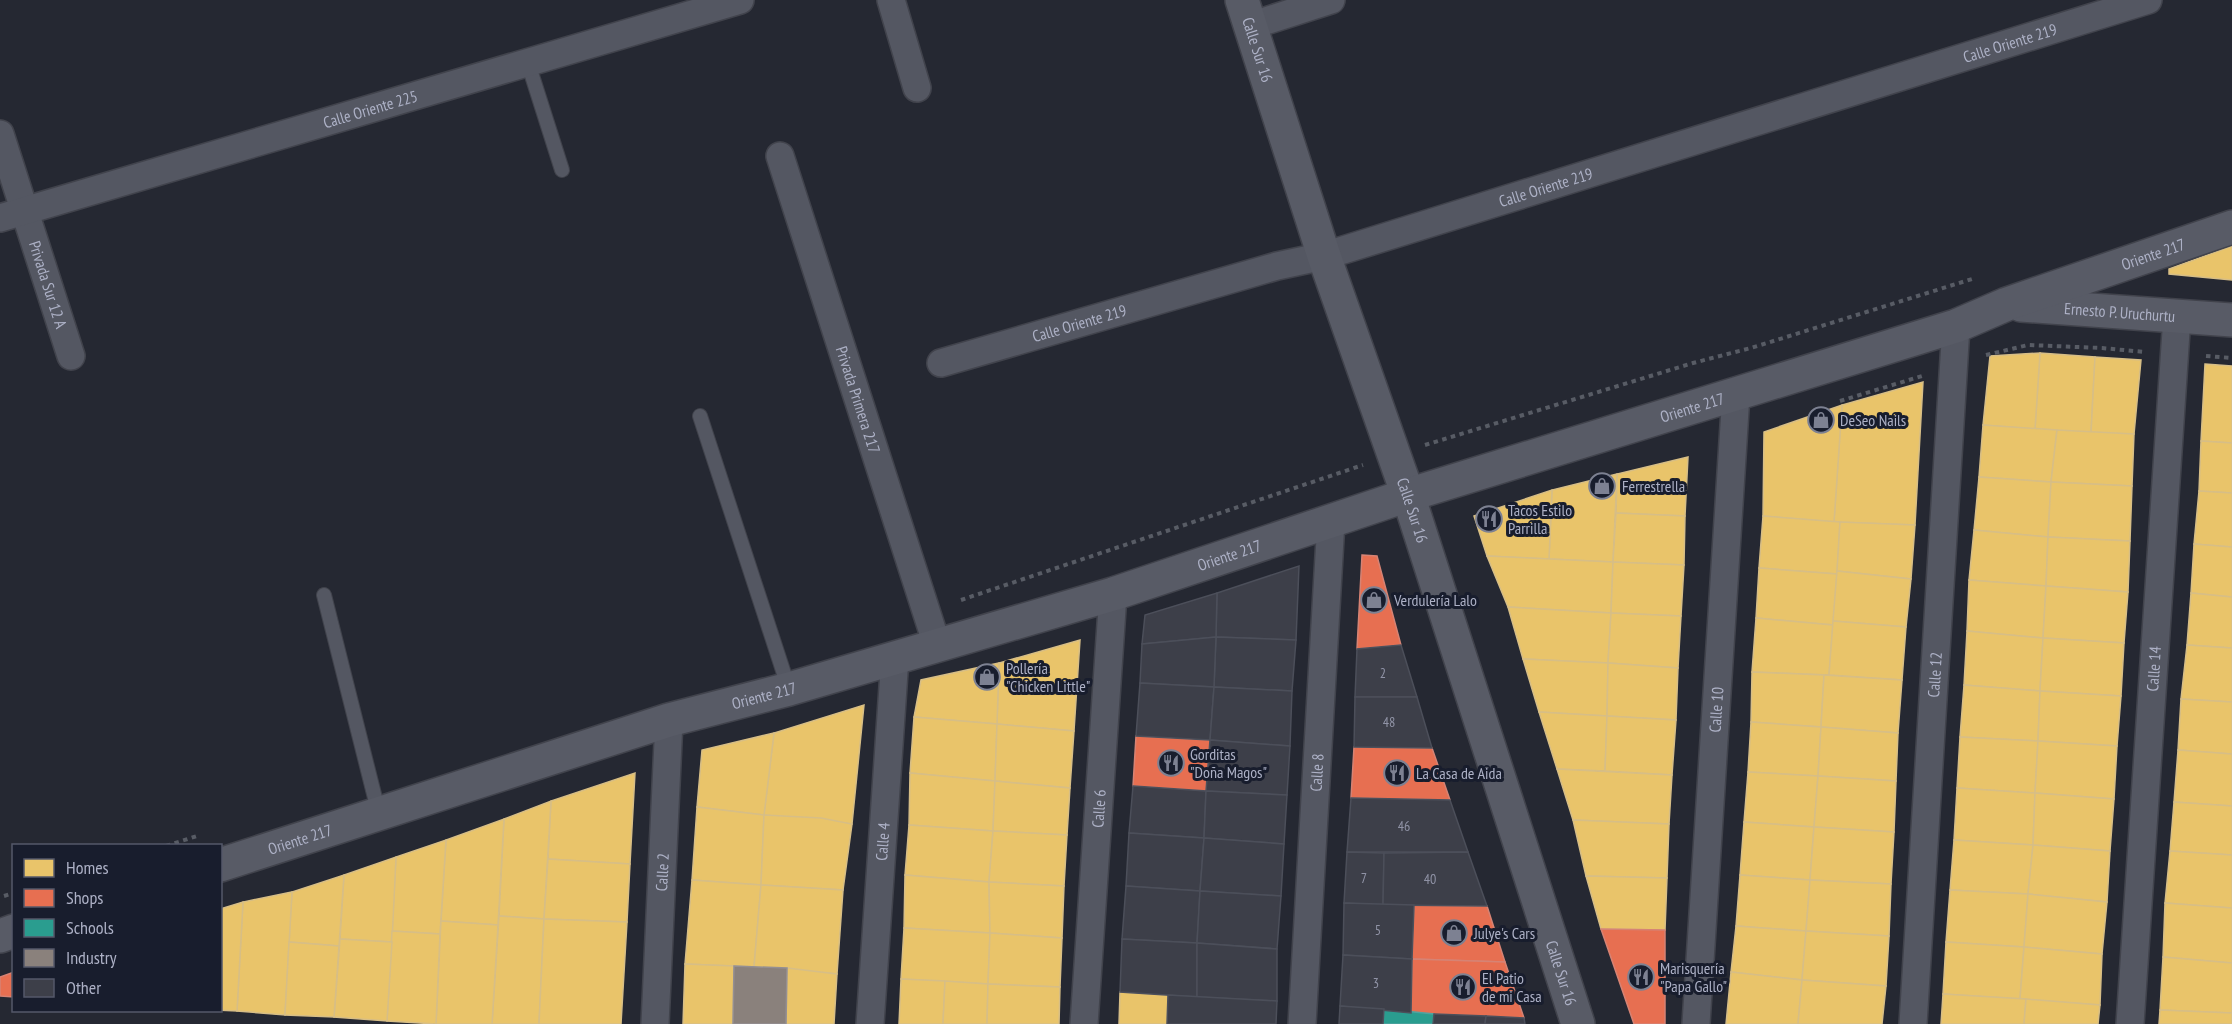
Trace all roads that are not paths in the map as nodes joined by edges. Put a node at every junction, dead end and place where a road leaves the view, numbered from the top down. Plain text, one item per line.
1 (740, 0) edge
2 (891, 0) edge
3 (1331, 0) edge
4 (2148, 0) edge
5 (1246, 13) edge
6 (528, 63) junction
7 (917, 88) dead end
8 (0, 134) edge
9 (780, 156) dead end
10 (562, 170) dead end
11 (13, 215) edge
12 (2232, 227) edge
13 (1324, 256) junction
14 (2007, 304) junction
15 (2177, 316) junction
16 (2232, 320) edge
17 (1956, 326) junction
18 (71, 356) dead end
19 (941, 363) dead end
20 (1736, 394) junction
21 (700, 416) dead end
22 (1408, 495) junction
23 (1331, 521) junction
24 (1113, 594) junction
25 (324, 595) dead end
26 (937, 645) junction
27 (896, 657) junction
28 (789, 689) junction
29 (669, 720) junction
30 (379, 814) junction
31 (222, 864) edge
32 (655, 1024) edge
33 (870, 1024) edge
34 (1084, 1024) edge
35 (1302, 1024) edge
36 (1578, 1024) edge
37 (1695, 1024) edge
38 (1913, 1024) edge
39 (2130, 1024) edge

1 - 6 street, Calle Oriente 225
2 - 7 street
3 - 5 street
4 - 13 street, Calle Oriente 219
5 - 13 street, Calle Sur 16
6 - 10 lane
6 - 11 street, Calle Oriente 225
8 - 11 street, Privada Sur 12 A
9 - 26 street, Privada Primera 217
11 - 18 street, Privada Sur 12 A
12 - 14 street, Oriente 217
13 - 19 street, Calle Oriente 219
13 - 22 street, Calle Sur 16
14 - 15 street, Ernesto P. Uruchurtu
14 - 17 street, Oriente 217
15 - 16 street, Ernesto P. Uruchurtu
15 - 39 street, Calle 14
17 - 20 street, Oriente 217
17 - 38 street, Calle 12
20 - 22 street, Oriente 217
20 - 37 street, Calle 10
21 - 28 lane
22 - 23 street, Oriente 217
22 - 36 street, Calle Sur 16
23 - 24 street, Oriente 217
23 - 35 street, Calle 8
24 - 26 street, Oriente 217
24 - 34 street, Calle 6
25 - 30 lane
26 - 27 street, Oriente 217
27 - 28 street, Oriente 217
27 - 33 street, Calle 4
28 - 29 street, Oriente 217
29 - 30 street, Oriente 217
29 - 32 street, Calle 2
30 - 31 street, Oriente 217

